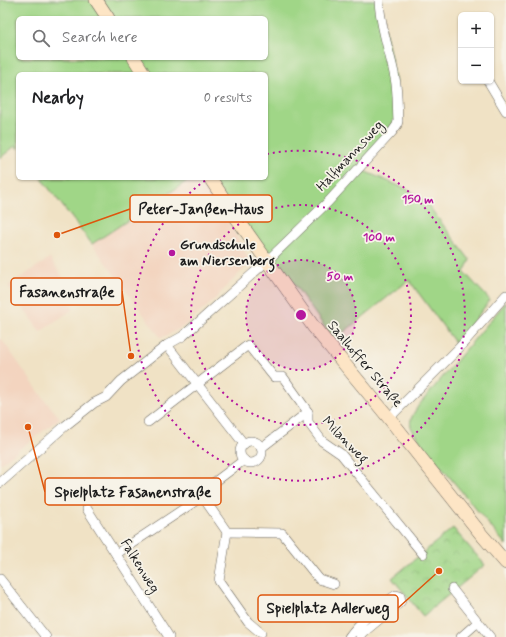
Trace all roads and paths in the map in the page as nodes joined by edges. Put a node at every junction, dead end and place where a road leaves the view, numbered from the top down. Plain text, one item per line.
1 (96, 0) edge
2 (379, 0) edge
3 (107, 16) edge
4 (135, 60) edge
5 (143, 72) edge
6 (490, 84) edge
7 (506, 111) edge
8 (211, 180) edge
9 (267, 261) junction
10 (506, 295) edge
11 (167, 345) junction
12 (197, 385) junction
13 (308, 412) junction
14 (389, 418) junction
15 (148, 422) dead end
16 (244, 444) junction
17 (261, 448) junction
18 (244, 460) junction
19 (0, 483) edge
20 (200, 493) junction
21 (87, 509) dead end
22 (227, 532) junction
23 (116, 554) junction
24 (423, 554) dead end
25 (506, 563) edge
26 (0, 579) edge
27 (334, 584) dead end
28 (452, 589) dead end
29 (478, 622) junction
30 (261, 633) dead end
31 (46, 637) edge
32 (169, 637) edge
33 (349, 637) edge
34 (360, 637) edge
35 (461, 637) edge
36 (490, 637) edge

1 - 3 main road
2 - 9 street, Halfmannsweg
4 - 5 main road
6 - 7 street
8 - 9 main road, Saalhoffer Straße
9 - 11 street, Halfmannsweg
9 - 14 main road, Saalhoffer Straße
10 - 14 street
11 - 12 street
11 - 19 street, Halfmannsweg
12 - 13 street, Milanweg
12 - 15 street
12 - 16 street
13 - 17 street
13 - 24 street, Milanweg
14 - 25 main road, Saalhoffer Straße
16 - 17 street
16 - 18 street
17 - 18 street
18 - 20 street
20 - 22 street
20 - 23 street
21 - 23 street, Falkenweg
22 - 27 street
22 - 30 street
23 - 32 street, Falkenweg
26 - 31 street
28 - 29 street
29 - 35 street
29 - 36 street
33 - 34 street

